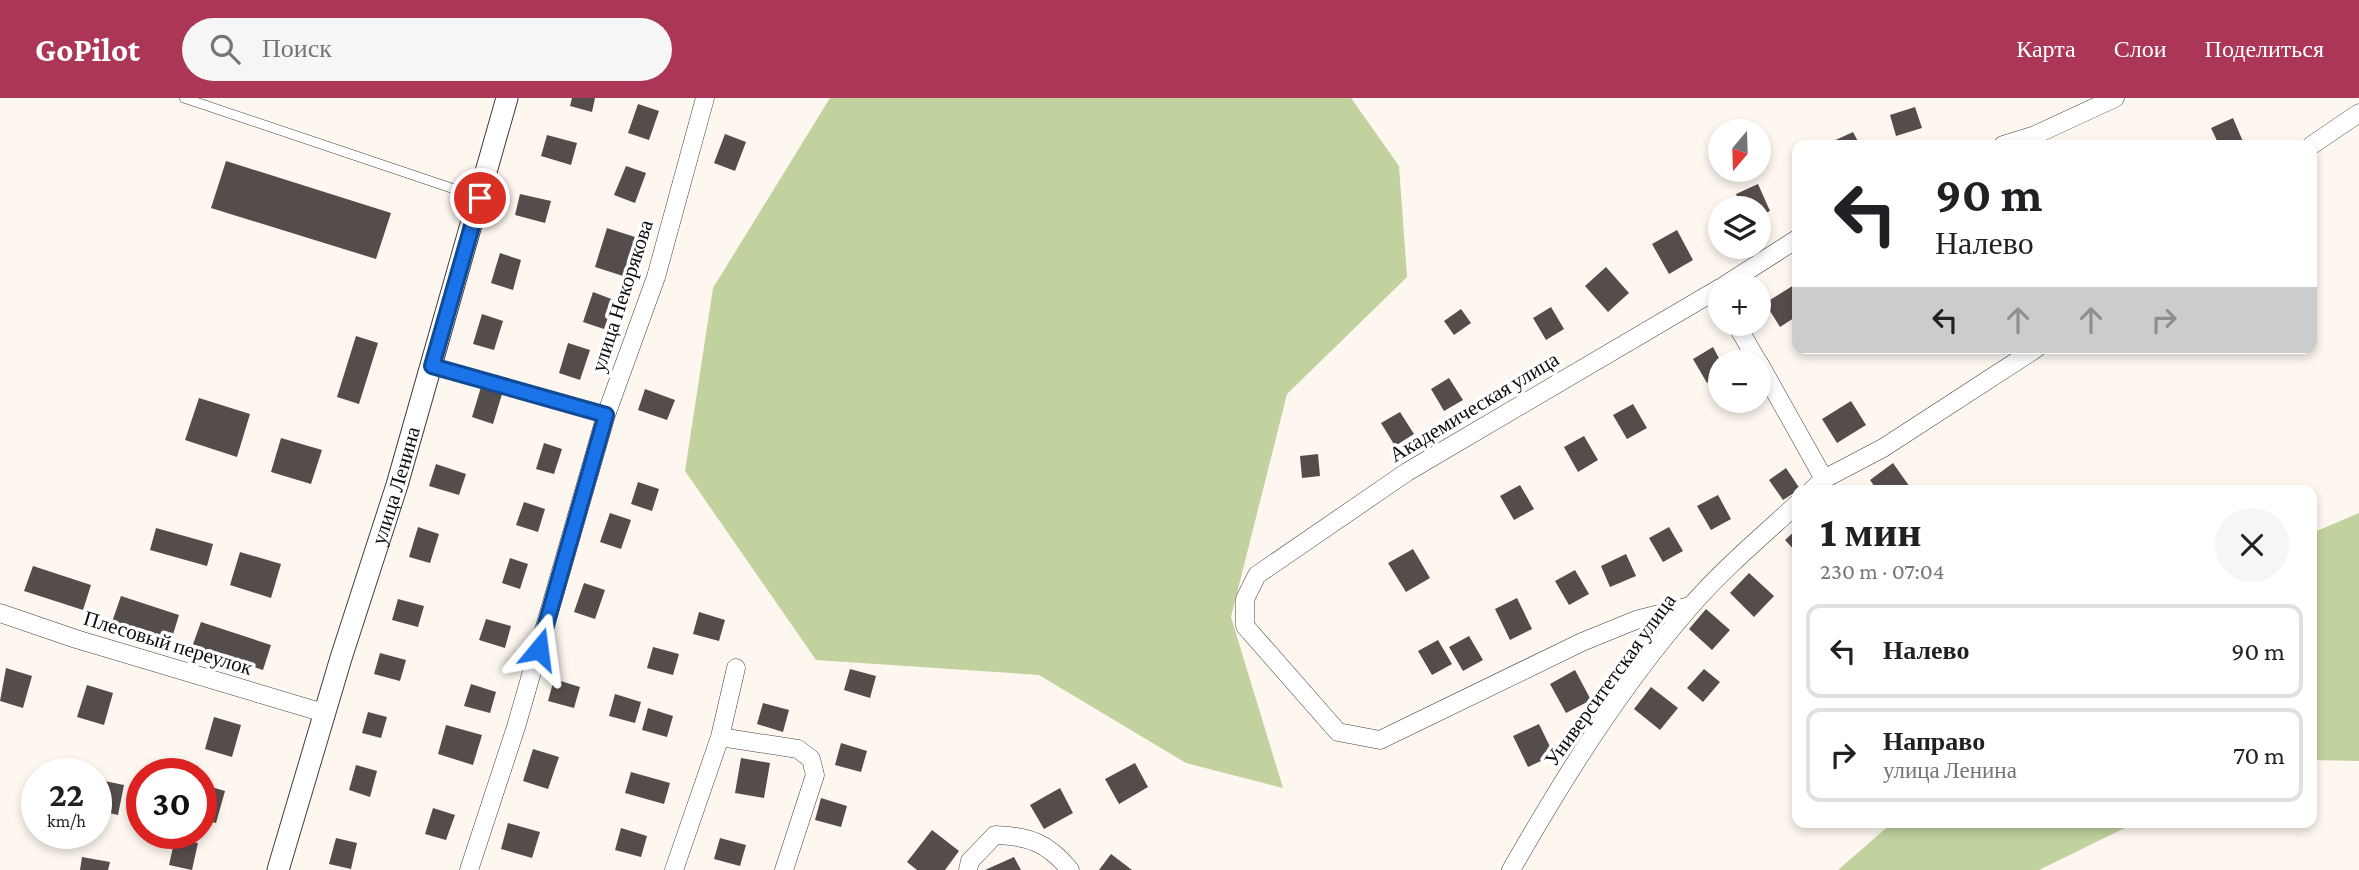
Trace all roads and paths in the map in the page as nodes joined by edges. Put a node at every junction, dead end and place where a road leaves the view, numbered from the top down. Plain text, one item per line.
1 (184, 98) edge
2 (507, 98) edge
3 (705, 98) edge
4 (2115, 98) edge
5 (2359, 113) edge
6 (2019, 140) edge
7 (2317, 142) edge
8 (480, 198) junction
9 (1792, 242) edge
10 (1746, 273) edge
11 (1708, 298) edge
12 (2028, 354) edge
13 (432, 366) junction
14 (1771, 389) edge
15 (606, 415) junction
16 (1818, 484) edge
17 (1792, 509) edge
18 (1690, 607) junction
19 (0, 613) edge
20 (736, 668) dead end
21 (324, 713) junction
22 (720, 737) junction
23 (278, 870) edge
24 (470, 870) edge
25 (674, 870) edge
26 (784, 870) edge
27 (968, 870) edge
28 (1070, 870) edge
29 (1511, 870) edge

1 - 8 lane
2 - 8 street, улица Ленина
3 - 15 street, улица Некорякова
4 - 6 street
5 - 7 street
8 - 13 street, улица Ленина
9 - 10 street, Академическая улица
11 - 18 street, Академическая улица
12 - 16 street
13 - 15 lane
13 - 21 street, улица Ленина
14 - 16 street
15 - 24 street, улица Некорякова
17 - 18 street, Университетская улица
18 - 29 street, Университетская улица
19 - 21 street, Плесовый переулок
20 - 22 street
21 - 23 street, улица Ленина
22 - 25 street
22 - 26 street
27 - 28 street

